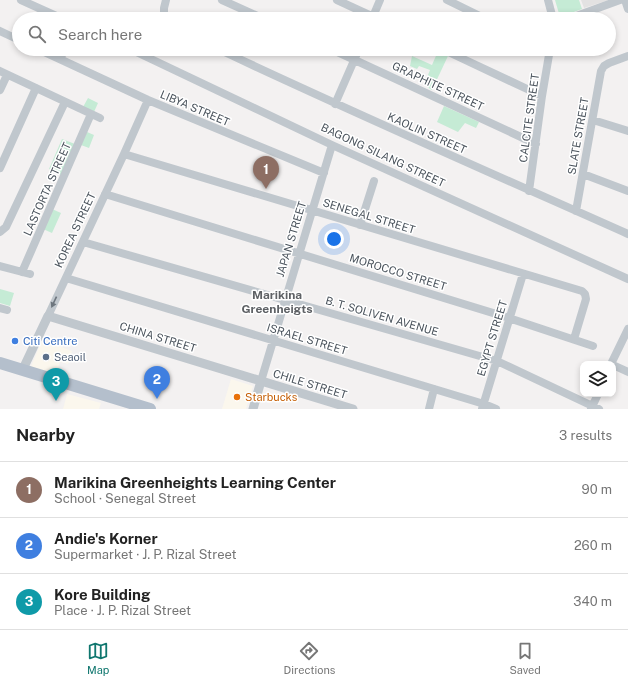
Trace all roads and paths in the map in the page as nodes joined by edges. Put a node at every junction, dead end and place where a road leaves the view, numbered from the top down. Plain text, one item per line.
1 (21, 0) edge
2 (166, 0) edge
3 (222, 0) edge
4 (337, 0) edge
5 (380, 0) edge
6 (447, 0) edge
7 (548, 0) edge
8 (620, 0) edge
9 (625, 0) edge
10 (628, 9) edge
11 (48, 12) edge
12 (164, 12) edge
13 (249, 12) edge
14 (362, 12) edge
15 (376, 12) edge
16 (472, 12) edge
17 (551, 12) edge
18 (587, 12) edge
19 (0, 31) edge
20 (12, 37) edge
21 (53, 56) edge
22 (62, 56) edge
23 (145, 56) edge
24 (233, 56) edge
25 (347, 56) edge
26 (356, 56) edge
27 (457, 56) edge
28 (549, 56) edge
29 (628, 56) edge
30 (60, 59) junction
31 (354, 59) junction
32 (4, 73) edge
33 (36, 88) junction
34 (0, 90) edge
35 (542, 96) junction
36 (148, 100) junction
37 (65, 102) junction
38 (335, 104) junction
39 (91, 114) junction
40 (100, 118) dead end
41 (593, 120) junction
42 (628, 131) edge
43 (332, 144) junction
44 (536, 144) junction
45 (124, 154) junction
46 (0, 168) edge
47 (324, 173) junction
48 (583, 174) junction
49 (374, 181) dead end
50 (529, 191) junction
51 (628, 191) edge
52 (105, 194) junction
53 (312, 210) junction
54 (576, 211) junction
55 (360, 225) junction
56 (0, 232) edge
57 (628, 234) edge
58 (83, 242) junction
59 (299, 254) junction
60 (0, 266) edge
61 (523, 274) junction
62 (66, 278) junction
63 (628, 279) edge
64 (286, 300) junction
65 (48, 316) junction
66 (509, 318) junction
67 (628, 329) edge
68 (574, 339) junction
69 (273, 341) junction
70 (593, 346) dead end
71 (497, 361) junction
72 (614, 361) edge
73 (0, 363) edge
74 (616, 367) edge
75 (23, 369) junction
76 (628, 372) edge
77 (261, 381) junction
78 (434, 389) junction
79 (597, 397) edge
80 (483, 406) edge
81 (594, 408) edge
82 (150, 409) edge
83 (253, 409) edge
84 (353, 409) edge
85 (429, 409) edge
86 (496, 409) edge

1 - 11 street
2 - 12 street
3 - 13 street
4 - 14 street
5 - 15 street
6 - 16 street
7 - 17 street
8 - 18 street
9 - 10 street
19 - 20 street
21 - 30 street, LIBYA STREET
22 - 30 street
23 - 43 street, BAGONG SILANG STREET
24 - 38 street, KAOLIN STREET
25 - 31 street, GRAPHITE STREET
26 - 31 street
27 - 35 street
28 - 35 street, CALCITE STREET
29 - 41 street, SLATE STREET
30 - 36 street, LIBYA STREET
31 - 38 street
31 - 44 street, GRAPHITE STREET
32 - 33 street
32 - 34 street
33 - 37 street
33 - 46 street
35 - 44 street, CALCITE STREET
36 - 45 street, KOREA STREET
36 - 47 street, LIBYA STREET
37 - 39 street
37 - 56 street
38 - 50 street, KAOLIN STREET
39 - 40 street
39 - 60 street, LASTORTA STREET
41 - 42 street
41 - 48 street, SLATE STREET
43 - 47 street, JAPAN STREET
43 - 63 street, BAGONG SILANG STREET
44 - 50 street, CALCITE STREET
45 - 52 street, KOREA STREET
45 - 53 street, SENEGAL STREET
47 - 53 street, JAPAN STREET
48 - 51 street
48 - 54 street, SLATE STREET
49 - 55 street
50 - 54 street, KAOLIN STREET
52 - 58 street, KOREA STREET
52 - 59 street, MOROCCO STREET
53 - 55 street, SENEGAL STREET
53 - 59 street, JAPAN STREET
54 - 57 street, KAOLIN STREET
55 - 61 street, SENEGAL STREET
58 - 62 street, KOREA STREET
58 - 64 street, B. T. SOLIVEN AVENUE
59 - 64 street, JAPAN STREET
59 - 66 street, MOROCCO STREET
61 - 66 street, EGYPT STREET
61 - 68 street, SENEGAL STREET
62 -> 65 street, KOREA STREET
62 - 69 street, ISRAEL STREET
64 - 69 street, JAPAN STREET
64 - 71 street, B. T. SOLIVEN AVENUE
65 - 75 street, KOREA STREET
65 - 77 street, CHINA STREET
66 - 68 street, MOROCCO STREET
66 - 71 street, EGYPT STREET
67 - 72 street
68 - 70 street, MOROCCO STREET
69 - 77 street, JAPAN STREET
69 - 78 street, ISRAEL STREET
71 - 80 street, EGYPT STREET
71 - 81 street, B. T. SOLIVEN AVENUE
73 - 75 main road
74 - 76 street
75 - 82 main road
77 - 83 street, JAPAN STREET
77 - 84 street, CHILE STREET
78 - 80 street, ISRAEL STREET
78 - 85 street
79 - 81 street
80 - 86 street, ISRAEL STREET

